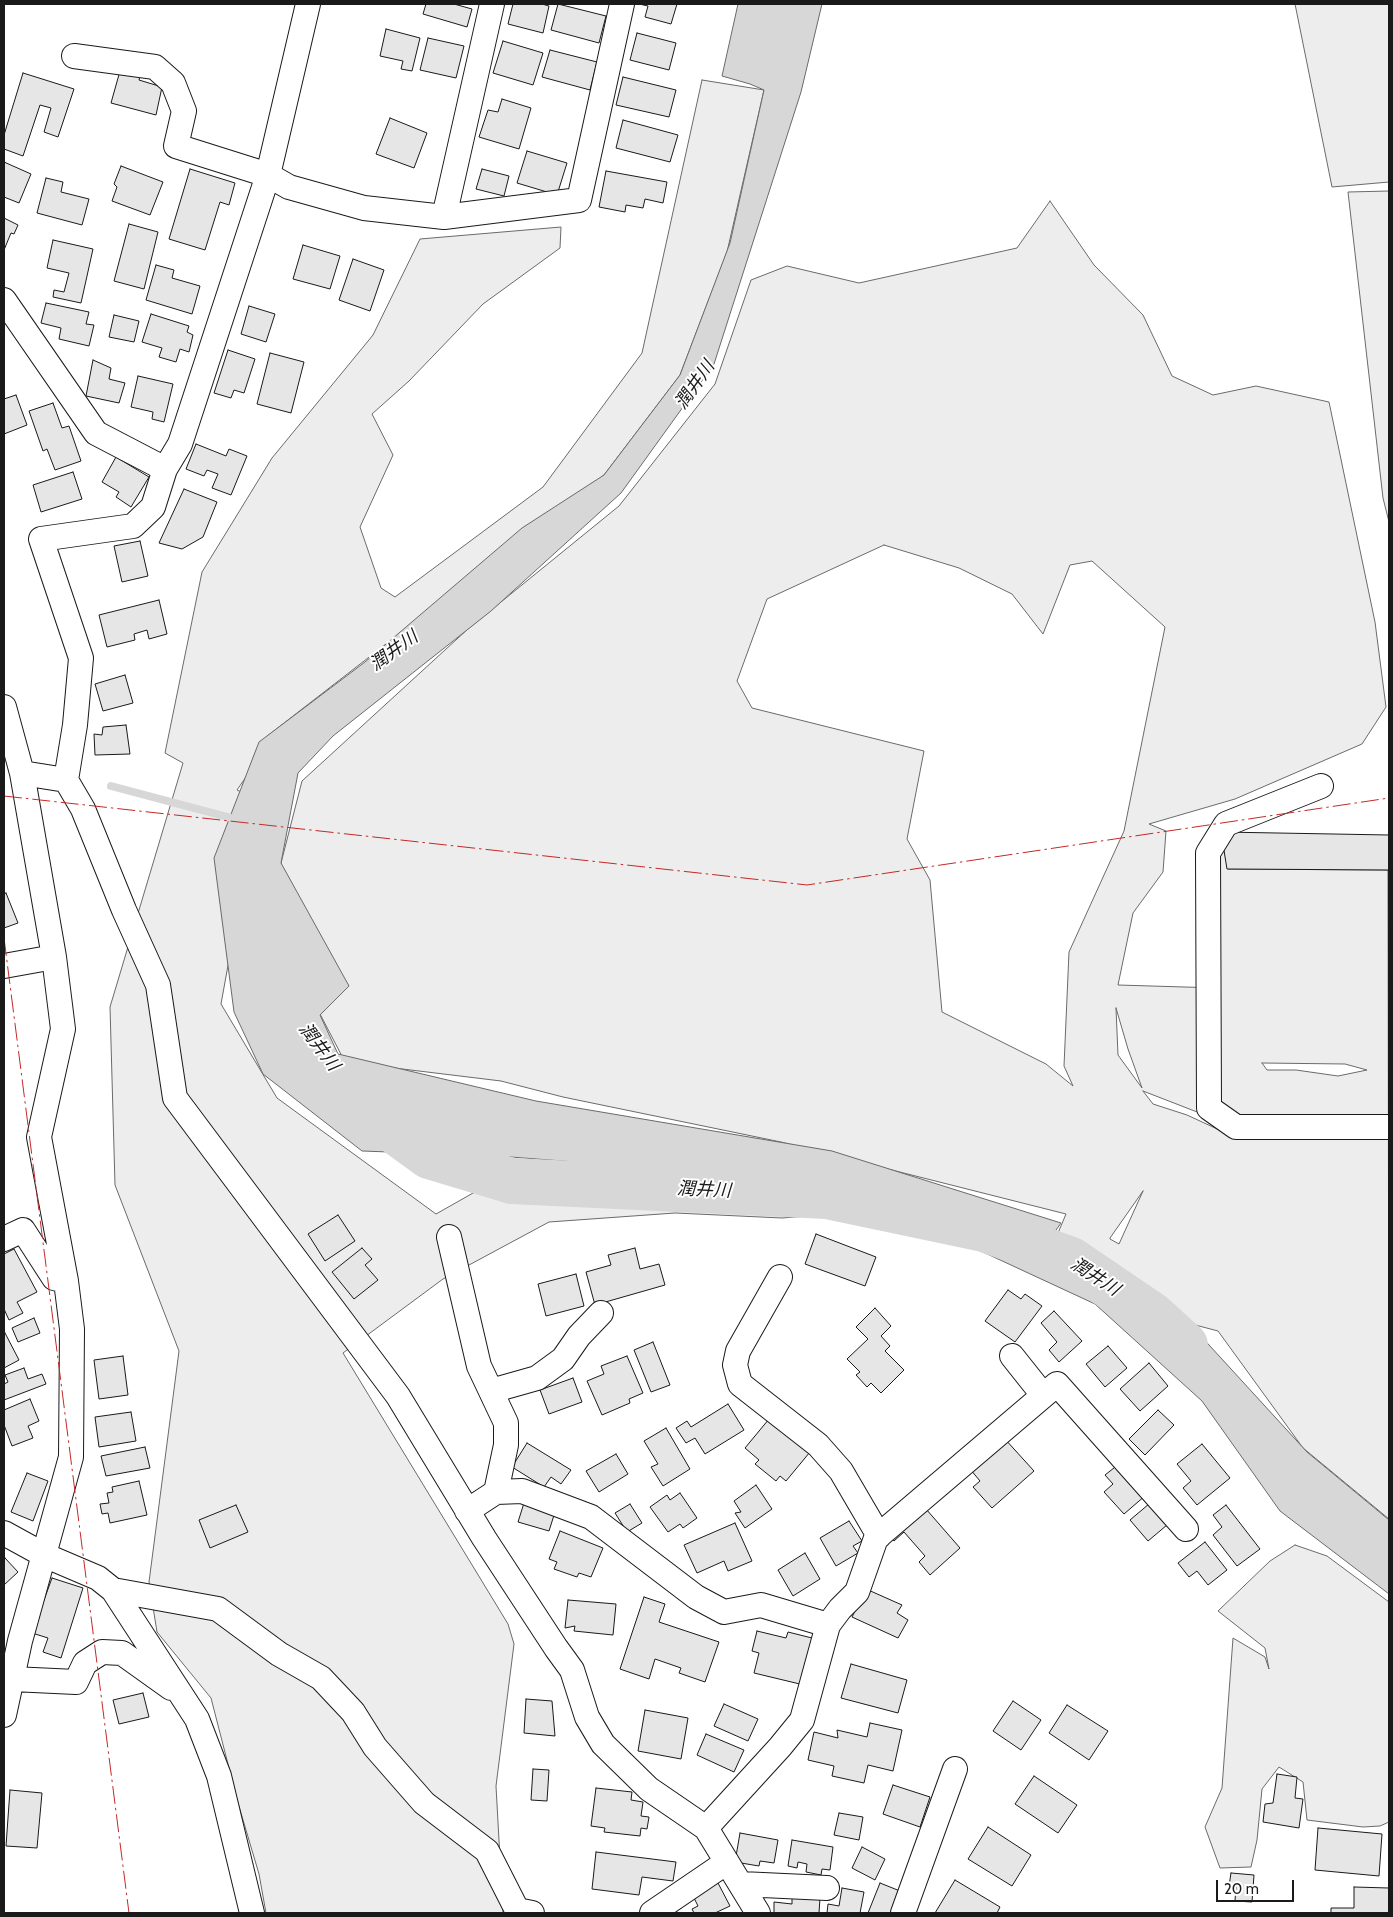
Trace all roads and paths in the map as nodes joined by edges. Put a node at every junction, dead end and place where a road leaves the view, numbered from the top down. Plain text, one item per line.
1 (308, 4) edge
2 (622, 4) edge
3 (486, 5) edge
4 (74, 56) dead end
5 (268, 175) junction
6 (444, 217) junction
7 (4, 300) edge
8 (166, 469) junction
9 (4, 707) edge
10 (22, 773) junction
11 (66, 780) junction
12 (1321, 786) dead end
13 (54, 957) junction
14 (4, 966) edge
15 (1389, 1127) edge
16 (449, 1237) dead end
17 (4, 1239) edge
18 (780, 1277) dead end
19 (66, 1281) junction
20 (600, 1314) dead end
21 (1012, 1356) dead end
22 (491, 1391) junction
23 (1043, 1395) junction
24 (496, 1492) junction
25 (467, 1511) junction
26 (1186, 1529) dead end
27 (5, 1535) edge
28 (879, 1536) junction
29 (44, 1556) junction
30 (113, 1590) junction
31 (828, 1625) junction
32 (12, 1679) junction
33 (182, 1696) junction
34 (4, 1715) edge
35 (955, 1770) dead end
36 (706, 1828) junction
37 (727, 1862) junction
38 (741, 1884) junction
39 (827, 1888) dead end
40 (252, 1913) edge
41 (532, 1913) edge
42 (652, 1913) edge
43 (758, 1913) edge
44 (903, 1913) edge

1 - 5 street
2 - 6 street
3 - 6 street
4 - 5 street
5 - 6 street
5 - 8 street
7 - 8 street
8 - 11 street
9 - 10 street
10 - 11 street
10 - 13 street
11 - 25 street
12 - 15 street
13 - 14 street
13 - 19 street
16 - 22 street
17 - 19 street
18 - 28 street
19 - 29 street
20 - 22 street
21 - 23 street
22 - 24 street
23 - 26 street
23 - 28 street
24 - 25 street
24 - 31 street
25 - 36 street
27 - 29 street
28 - 31 street
29 - 30 street
29 - 32 street
30 - 33 street
30 - 41 street
31 - 36 street
32 - 33 street
32 - 34 street
33 - 40 street
35 - 44 street
36 - 37 street
37 - 38 street
37 - 42 street
38 - 39 street
38 - 43 street

